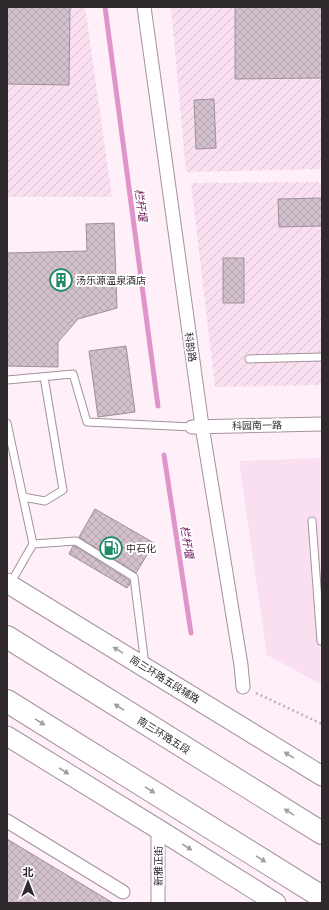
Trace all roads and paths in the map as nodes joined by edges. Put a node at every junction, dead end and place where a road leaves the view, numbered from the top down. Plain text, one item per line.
1 (144, 7) edge
2 (322, 357) edge
3 (249, 359) dead end
4 (44, 377) junction
5 (7, 380) edge
6 (7, 423) edge
7 (322, 424) edge
8 (197, 427) junction
9 (23, 497) junction
10 (312, 521) dead end
11 (33, 544) junction
12 (9, 584) edge
13 (7, 637) edge
14 (322, 641) edge
15 (146, 667) junction
16 (243, 687) joint
17 (7, 701) edge
18 (322, 724) edge
19 (7, 736) edge
20 (322, 776) edge
21 (7, 821) edge
22 (158, 829) junction
23 (322, 833) edge
24 (123, 892) dead end
25 (322, 897) edge
26 (158, 903) edge
27 (276, 903) edge

1 - 8 street, 科韵路
2 - 3 lane
4 - 5 lane
4 - 8 lane
4 - 9 lane
6 - 9 lane
7 - 8 street, 科园南一路
8 - 16 street, 科韵路
9 - 11 lane
10 - 14 lane
11 - 12 lane
11 - 15 lane
15 -> 12 main road, 南三环路五段辅路
23 -> 13 highway, 南三环路五段
20 -> 15 main road, 南三环路五段辅路
16 - 18 path
17 -> 25 highway
19 -> 22 main road
21 - 24 street
22 - 26 street, 新雅正街
22 -> 27 main road

